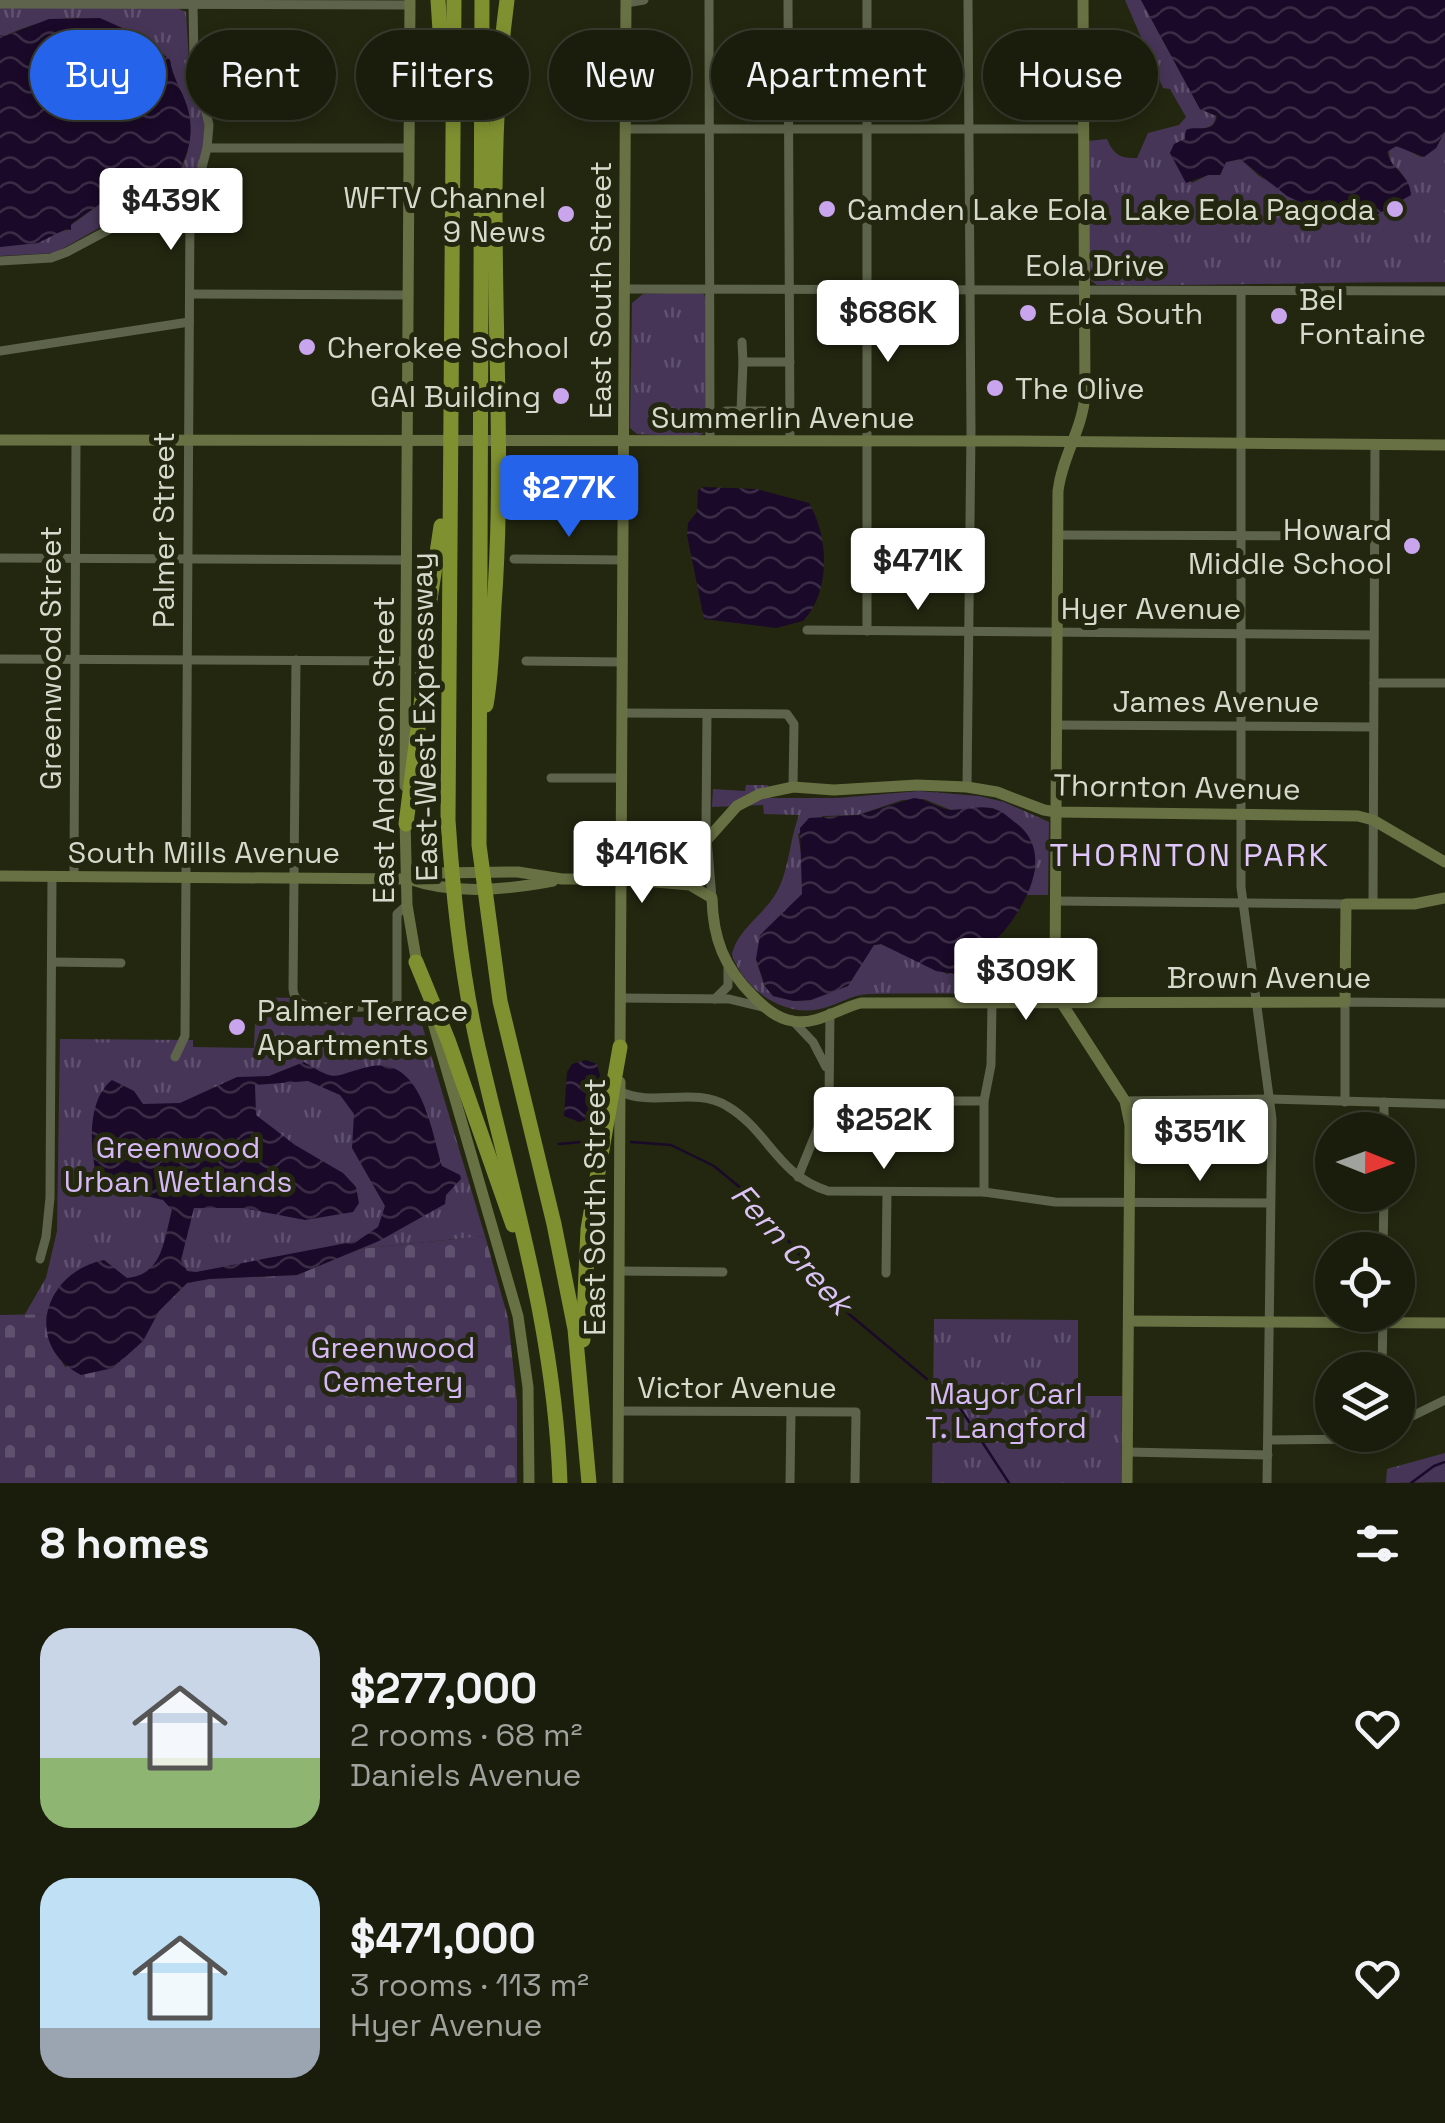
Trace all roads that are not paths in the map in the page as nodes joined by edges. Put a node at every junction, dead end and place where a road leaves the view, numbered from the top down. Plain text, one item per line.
1 (438, 0) edge
2 (454, 0) edge
3 (482, 0) edge
4 (507, 0) edge
5 (644, 0) edge
6 (709, 0) edge
7 (788, 0) edge
8 (867, 0) edge
9 (968, 0) edge
10 (1082, 0) edge
11 (125, 2) edge
12 (410, 2) edge
13 (626, 2) edge
14 (0, 4) edge
15 (193, 5) junction
16 (625, 129) junction
17 (1083, 129) junction
18 (709, 130) junction
19 (788, 130) junction
20 (868, 130) junction
21 (970, 131) junction
22 (453, 141) junction
23 (207, 148) junction
24 (409, 148) junction
25 (190, 212) junction
26 (0, 261) edge
27 (710, 288) junction
28 (789, 288) junction
29 (868, 288) junction
30 (624, 289) junction
31 (970, 290) junction
32 (1084, 290) junction
33 (1241, 291) junction
34 (1445, 291) edge
35 (190, 294) junction
36 (408, 296) junction
37 (189, 322) junction
38 (742, 342) dead end
39 (0, 351) edge
40 (743, 362) junction
41 (790, 362) junction
42 (726, 411) dead end
43 (741, 411) junction
44 (790, 411) junction
45 (406, 439) junction
46 (0, 440) edge
47 (76, 440) junction
48 (188, 441) junction
49 (624, 441) junction
50 (1072, 441) junction
51 (710, 442) junction
52 (790, 442) junction
53 (869, 442) junction
54 (971, 443) junction
55 (1242, 444) junction
56 (1375, 444) junction
57 (1445, 445) edge
58 (449, 468) junction
59 (1058, 536) junction
60 (1242, 536) junction
61 (1374, 536) junction
62 (0, 558) edge
63 (76, 558) junction
64 (188, 558) junction
65 (514, 559) dead end
66 (407, 560) junction
67 (624, 560) junction
68 (807, 630) dead end
69 (867, 631) junction
70 (968, 632) junction
71 (1057, 632) junction
72 (1241, 634) junction
73 (1374, 634) junction
74 (0, 658) edge
75 (75, 659) junction
76 (187, 659) junction
77 (296, 660) junction
78 (406, 661) junction
79 (526, 661) dead end
80 (623, 662) junction
81 (1374, 683) junction
82 (1445, 684) edge
83 (622, 713) junction
84 (708, 714) junction
85 (1058, 725) junction
86 (1241, 727) junction
87 (1374, 727) junction
88 (478, 758) junction
89 (551, 778) dead end
90 (622, 778) junction
91 (967, 787) junction
92 (792, 788) junction
93 (707, 797) junction
94 (1056, 812) junction
95 (728, 814) junction
96 (1242, 814) junction
97 (1374, 820) junction
98 (406, 824) junction
99 (707, 839) junction
100 (1445, 862) edge
101 (0, 876) edge
102 (52, 876) junction
103 (74, 876) junction
104 (185, 878) junction
105 (294, 878) junction
106 (407, 879) junction
107 (621, 879) junction
108 (712, 898) junction
109 (1445, 898) edge
110 (1056, 901) junction
111 (1243, 902) junction
112 (1346, 904) junction
113 (1373, 904) junction
114 (407, 906) junction
115 (52, 962) junction
116 (416, 962) junction
117 (121, 963) dead end
118 (728, 966) junction
119 (627, 998) junction
120 (715, 999) junction
121 (1061, 1002) junction
122 (1258, 1002) junction
123 (1345, 1002) junction
124 (992, 1003) junction
125 (1445, 1003) edge
126 (765, 1008) junction
127 (830, 1013) junction
128 (792, 1022) junction
129 (620, 1047) junction
130 (174, 1058) dead end
131 (829, 1078) junction
132 (620, 1090) junction
133 (1270, 1099) junction
134 (829, 1101) junction
135 (984, 1101) junction
136 (1126, 1101) junction
137 (1345, 1102) junction
138 (1384, 1102) junction
139 (1445, 1104) edge
140 (1384, 1112) edge
141 (798, 1177) junction
142 (888, 1192) junction
143 (984, 1192) junction
144 (1270, 1203) junction
145 (1129, 1204) junction
146 (40, 1259) dead end
147 (618, 1271) junction
148 (724, 1272) dead end
149 (886, 1273) dead end
150 (538, 1292) junction
151 (1129, 1321) junction
152 (1315, 1321) edge
153 (1415, 1321) edge
154 (1270, 1322) junction
155 (1445, 1323) edge
156 (582, 1384) junction
157 (1445, 1400) edge
158 (618, 1411) junction
159 (791, 1412) junction
160 (1415, 1415) edge
161 (1315, 1439) edge
162 (1268, 1440) junction
163 (1127, 1452) junction
164 (1268, 1455) junction
165 (529, 1483) edge
166 (559, 1483) edge
167 (589, 1483) edge
168 (618, 1483) edge
169 (790, 1483) edge
170 (855, 1483) edge
171 (1127, 1483) edge
172 (1268, 1483) edge

1 - 22 highway
2 - 22 highway, East-West Expressway
3 - 88 highway, East-West Expressway
4 - 88 highway
5 - 13 street
6 - 18 street
7 - 19 street
8 - 20 street
9 - 21 street
10 - 17 street
11 - 14 street
11 - 15 street
12 - 15 street
12 - 24 street, East Anderson Street
13 - 16 street, East South Street
15 - 23 street, Palmer Street
16 - 18 street
16 - 30 street, East South Street
17 - 21 street
17 - 32 street
18 - 19 street
18 - 27 street
19 - 20 street
19 - 28 street
20 - 21 street
20 - 29 street
21 - 31 street
22 - 58 highway, East-West Expressway
23 - 24 street
23 - 25 street, Palmer Street
24 - 36 street, East Anderson Street
25 - 26 street
25 - 35 street, Palmer Street
27 - 28 street, Eola Drive
27 - 30 street, Eola Drive
27 - 51 street
28 - 29 street, Eola Drive
28 - 41 street
29 - 31 street, Eola Drive
29 - 53 street
30 - 49 street, East South Street
31 - 32 street, Eola Drive
31 - 54 street
32 - 33 street, Eola Drive
32 - 50 street
33 - 34 street, Eola Drive
33 - 55 street
35 - 36 street
35 - 37 street, Palmer Street
36 - 45 street, East Anderson Street
37 - 39 street
37 - 48 street, Palmer Street
38 - 40 street
40 - 41 street
40 - 43 street
41 - 44 street
42 - 43 street
43 - 44 street
44 - 52 street
45 - 48 street, Summerlin Avenue
45 - 49 street, Summerlin Avenue
45 - 66 street, East Anderson Street
46 - 47 street, Summerlin Avenue
47 - 48 street, Summerlin Avenue
47 - 63 street, Greenwood Street
48 - 64 street, Palmer Street
49 - 51 street, Summerlin Avenue
49 - 67 street, East South Street
50 - 54 street, Summerlin Avenue
50 - 55 street, Summerlin Avenue
50 - 59 street
51 - 52 street, Summerlin Avenue
52 - 53 street, Summerlin Avenue
53 - 54 street, Summerlin Avenue
53 - 69 street
54 - 70 street
55 - 56 street, Summerlin Avenue
55 - 60 street
56 - 57 street, Summerlin Avenue
56 - 61 street
58 - 98 highway
58 - 150 highway, East-West Expressway
59 - 60 street
59 - 71 street
60 - 61 street
60 - 72 street
61 - 73 street
62 - 63 street
63 - 64 street
63 - 75 street, Greenwood Street
64 - 66 street
64 - 76 street, Palmer Street
65 - 67 street
66 - 78 street, East Anderson Street
67 - 80 street, East South Street
68 - 69 street, Hyer Avenue
69 - 70 street, Hyer Avenue
70 - 71 street, Hyer Avenue
70 - 91 street
71 - 72 street, Hyer Avenue
71 - 85 street
72 - 73 street, Hyer Avenue
72 - 86 street
73 - 81 street
74 - 75 street
75 - 76 street
75 - 103 street, Greenwood Street
76 - 77 street
76 - 104 street, Palmer Street
77 - 78 street
77 - 105 street
78 - 98 street, East Anderson Street
79 - 80 street
80 - 83 street, East South Street
81 - 82 street
81 - 87 street
83 - 84 street
83 - 90 street, East South Street
84 - 92 street
84 - 93 street
85 - 86 street, James Avenue
85 - 94 street
86 - 87 street, James Avenue
86 - 96 street
87 - 97 street
88 - 156 highway, East-West Expressway
89 - 90 street
90 - 107 street, East South Street
91 - 92 street, Thornton Avenue
91 - 94 street, Thornton Avenue
92 - 95 street, Thornton Avenue
93 - 95 street
93 - 99 street
94 - 96 street, Thornton Avenue
94 - 110 street
95 - 99 street, Thornton Avenue
96 - 97 street, Thornton Avenue
96 - 111 street
97 - 100 street, Thornton Avenue
97 - 113 street
98 - 106 street, East Anderson Street
99 - 107 street, Thornton Avenue
99 - 108 street
101 - 102 street, South Mills Avenue
102 - 103 street, South Mills Avenue
102 - 115 street
103 - 104 street, South Mills Avenue
104 - 105 street, South Mills Avenue
104 - 130 street, Palmer Street
105 - 106 street, South Mills Avenue
105 - 114 street
106 - 107 street, South Mills Avenue
106 - 114 street, East Anderson Street
107 - 108 street, South Mills Avenue
107 - 119 street, East South Street
108 - 118 street
109 - 113 street
110 - 111 street
110 - 121 street
111 - 112 street
111 - 122 street
112 - 113 street
112 - 123 street
114 - 116 street, East Anderson Street
115 - 117 street
115 - 146 street
116 - 150 highway
116 - 165 street, East Anderson Street
118 - 120 street
118 - 126 street
119 - 120 street
119 - 129 street, East South Street
120 - 126 street
121 - 122 street, Brown Avenue
121 - 124 street, Brown Avenue
121 - 136 street
122 - 123 street, Brown Avenue
122 - 133 street
123 - 125 street, Brown Avenue
123 - 137 street
124 - 127 street, Brown Avenue
124 - 135 street
126 - 128 street
127 - 128 street, Brown Avenue
127 - 131 street
128 - 131 street
129 - 132 street, East South Street
129 - 156 highway
131 - 134 street
132 - 141 street
132 - 147 street, East South Street
133 - 136 street
133 - 137 street
133 - 144 street
134 - 135 street
134 - 141 street
135 - 143 street
136 - 145 street
137 - 138 street
138 - 139 street
138 - 140 street
141 - 142 street
142 - 143 street
142 - 149 street
143 - 145 street
144 - 145 street
144 - 154 street
145 - 151 street
147 - 148 street
147 - 158 street, East South Street
150 - 166 highway, East-West Expressway
151 - 154 street
151 - 163 street
152 - 154 street
153 - 155 street
154 - 162 street
156 - 167 highway, East-West Expressway
157 - 160 street
158 - 159 street, Victor Avenue
158 - 168 street, East South Street
159 - 169 street
159 - 170 street, Victor Avenue
161 - 162 street
162 - 164 street
163 - 164 street
163 - 171 street
164 - 172 street

